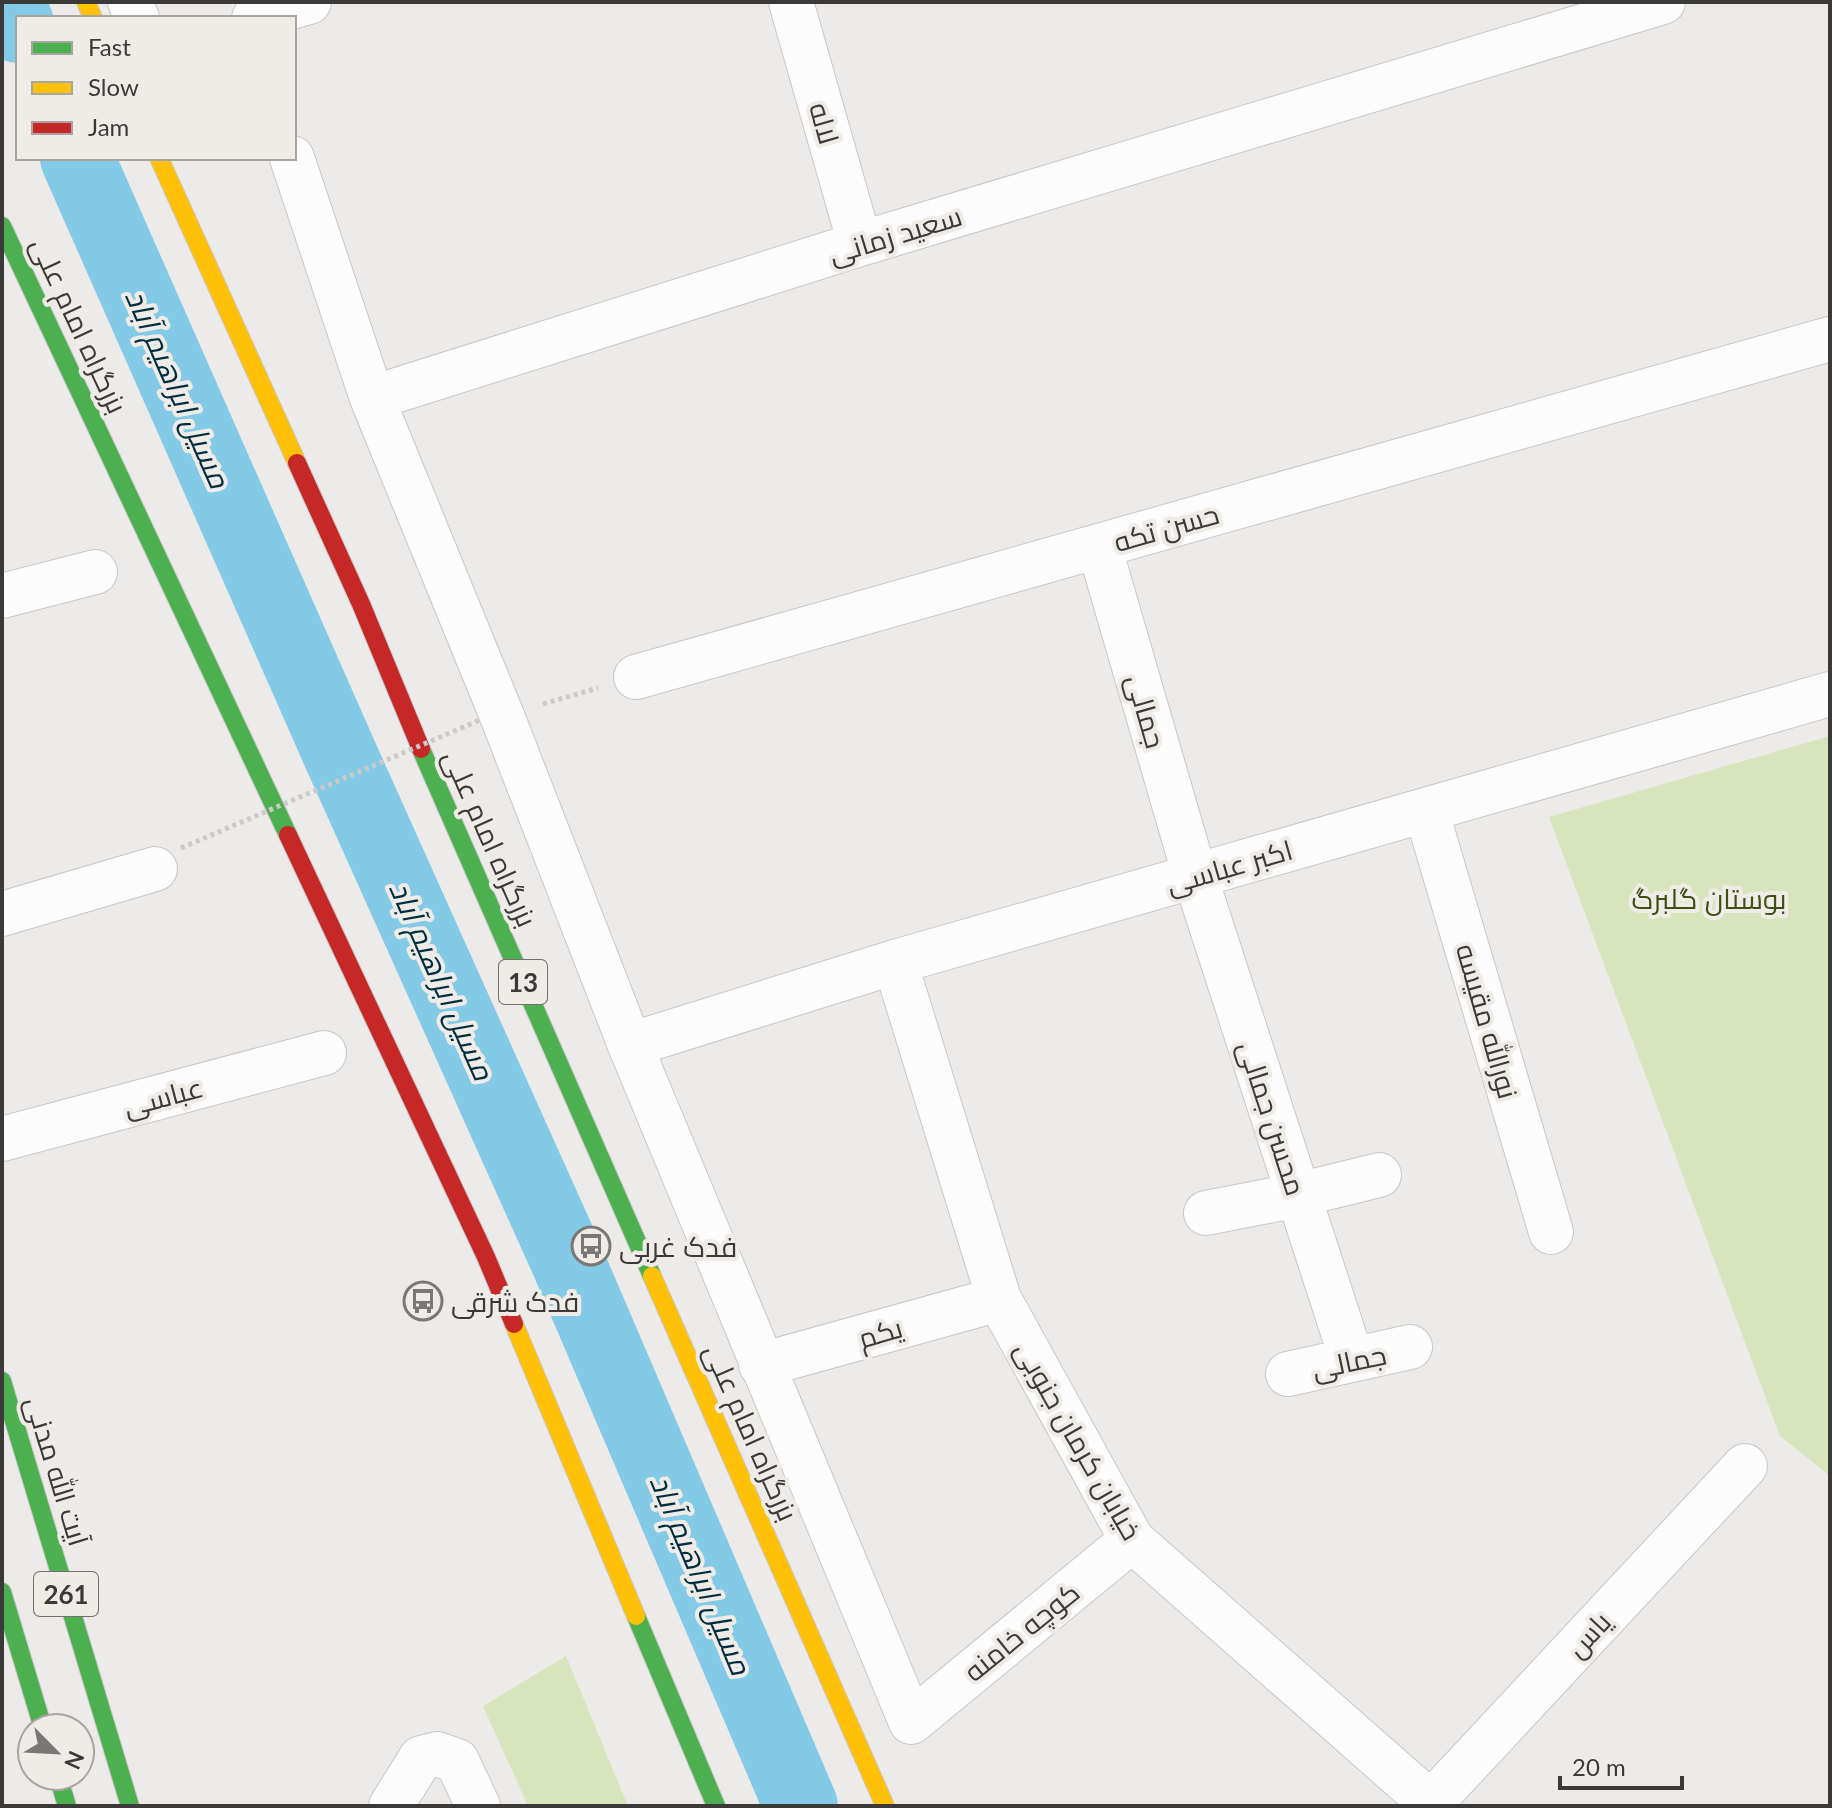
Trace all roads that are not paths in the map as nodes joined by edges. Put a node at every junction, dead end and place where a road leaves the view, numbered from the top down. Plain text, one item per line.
1 (309, 2) edge
2 (791, 2) edge
3 (1663, 2) edge
4 (261, 16) edge
5 (160, 160) edge
6 (293, 160) edge
7 (2, 226) edge
8 (860, 244) junction
9 (1830, 339) edge
10 (372, 398) junction
11 (1099, 546) junction
12 (95, 572) dead end
13 (2, 596) edge
14 (636, 677) road end
15 (1830, 694) edge
16 (1426, 810) junction
17 (168, 859) road end
18 (1195, 876) junction
19 (2, 914) edge
20 (895, 962) junction
21 (630, 1045) junction
22 (324, 1053) dead end
23 (2, 1139) edge
24 (1379, 1175) dead end
25 (1298, 1195) junction
26 (1206, 1213) dead end
27 (1551, 1232) dead end
28 (999, 1299) junction
29 (1410, 1347) dead end
30 (1352, 1360) junction
31 (761, 1365) junction
32 (1288, 1374) dead end
33 (2, 1381) edge
34 (1745, 1466) dead end
35 (1132, 1540) junction
36 (2, 1592) edge
37 (38, 1712) edge
38 (1431, 1805) edge
39 (130, 1806) edge
40 (391, 1806) edge
41 (478, 1806) edge
42 (716, 1806) edge
43 (885, 1806) edge

1 - 4 street
2 - 8 street, لاله
3 - 8 street, سعید زمانی
5 - 43 main road, بزرگراه امام علی / 13
6 - 10 street
7 - 42 main road, بزرگراه امام علی
8 - 10 street, سعید زمانی
9 - 11 street, حسن تکه
10 - 21 street
11 - 14 street, حسن تکه
11 - 18 street, جمالی
12 - 13 street
15 - 16 street, اکبر عباسی
16 - 18 street, اکبر عباسی
16 - 27 street, نورالله مقیسه
17 - 19 street
18 - 20 street, اکبر عباسی
18 - 25 street, محسن جمالی
20 - 21 street, اکبر عباسی
20 - 28 street, خیابان کرمان جنوبی
21 - 31 street
22 - 23 street, عباسی
24 - 25 street
25 - 26 street
25 - 30 street, محسن جمالی
28 - 31 street, یکم
28 - 35 street, خیابان کرمان جنوبی
29 - 30 street, جمالی
30 - 32 street, جمالی
31 - 35 street, کوچه خامنه
33 - 39 main road, آیت الله مدنی / 261
34 - 38 street, یاس
35 - 38 street, خیابان کرمان جنوبی
36 - 37 main road, 261
40 - 41 street

